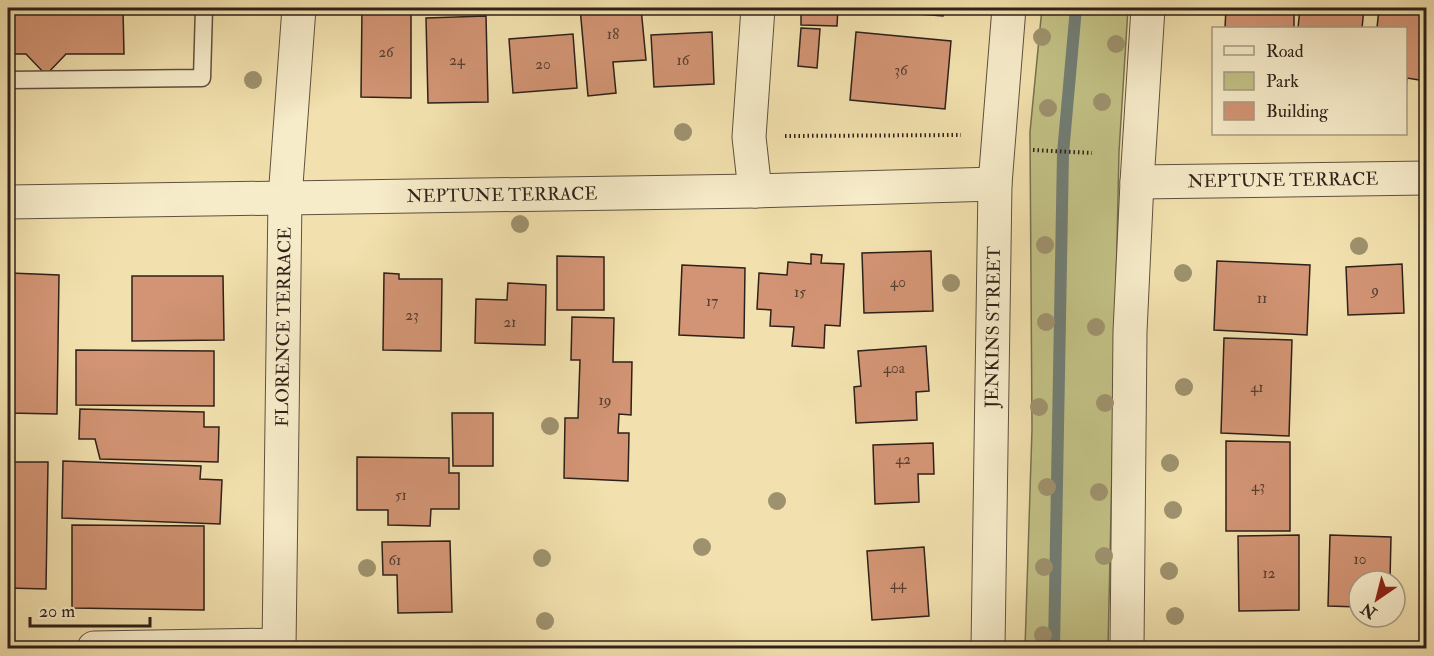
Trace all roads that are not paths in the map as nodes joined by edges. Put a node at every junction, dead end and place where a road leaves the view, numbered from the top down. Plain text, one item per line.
1 (204, 8) edge
2 (299, 8) edge
3 (758, 8) edge
4 (1010, 8) edge
5 (1148, 8) edge
6 (8, 80) edge
7 (1426, 178) edge
8 (1137, 182) junction
9 (995, 184) junction
10 (755, 191) junction
11 (285, 198) junction
12 (8, 202) edge
13 (279, 647) edge
14 (94, 648) edge
15 (988, 648) edge
16 (1127, 648) edge

1 - 6 lane
2 - 11 street, FLORENCE TERRACE
3 - 10 street
4 - 9 street, JENKINS STREET
5 - 8 street
7 - 8 street, NEPTUNE TERRACE
8 - 16 street
9 - 10 street, NEPTUNE TERRACE
9 - 15 street, JENKINS STREET
10 - 11 street, NEPTUNE TERRACE
11 - 12 street, NEPTUNE TERRACE
11 - 13 street, FLORENCE TERRACE
13 - 14 street

